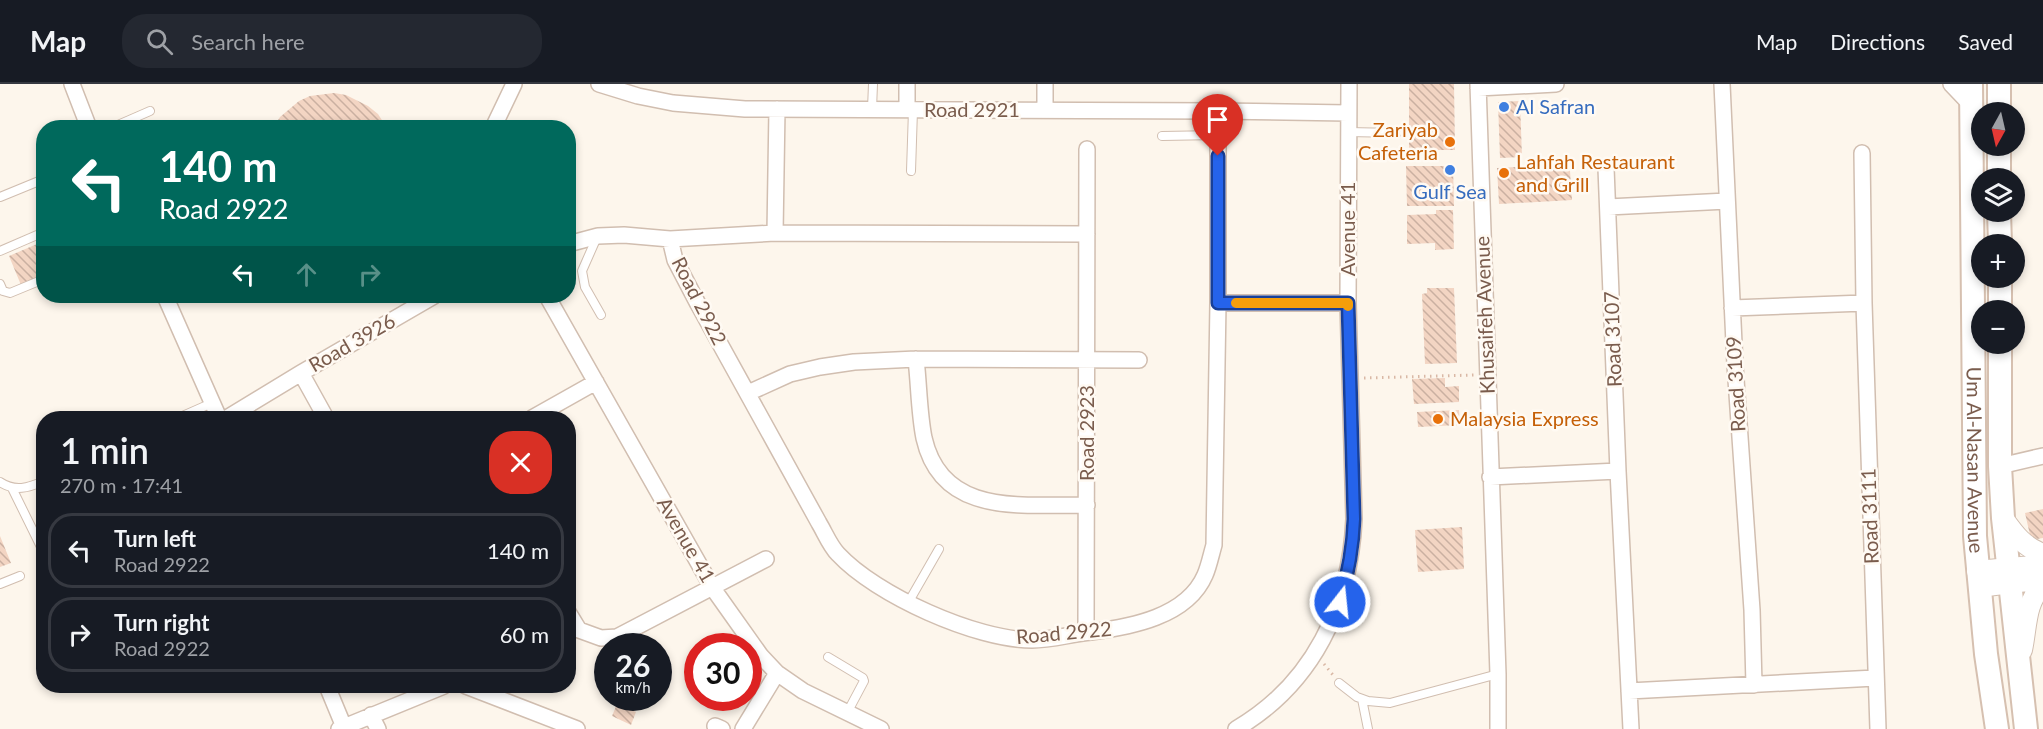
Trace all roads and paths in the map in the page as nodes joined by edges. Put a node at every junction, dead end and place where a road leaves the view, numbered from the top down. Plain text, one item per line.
1 (72, 84) edge
2 (514, 84) edge
3 (599, 84) edge
4 (873, 84) edge
5 (907, 84) edge
6 (1046, 84) edge
7 (1349, 84) edge
8 (1556, 84) edge
9 (1722, 84) edge
10 (1951, 84) edge
11 (1999, 84) edge
12 (1478, 86) edge
13 (1971, 94) edge
14 (1999, 102) edge
15 (777, 109) junction
16 (872, 109) junction
17 (910, 110) junction
18 (1045, 110) junction
19 (150, 111) dead end
20 (1218, 111) junction
21 (1348, 113) junction
22 (86, 120) edge
23 (129, 120) edge
24 (497, 120) edge
25 (1348, 132) junction
26 (1397, 133) dead end
27 (1218, 135) junction
28 (1162, 136) dead end
29 (1087, 150) dead end
30 (1862, 153) dead end
31 (1606, 168) dead end
32 (911, 171) dead end
33 (36, 182) edge
34 (0, 197) edge
35 (1727, 201) junction
36 (1608, 207) junction
37 (775, 233) junction
38 (1087, 234) junction
39 (36, 235) edge
40 (598, 236) junction
41 (670, 239) junction
42 (576, 242) edge
43 (0, 251) edge
44 (36, 282) edge
45 (0, 284) edge
46 (168, 303) edge
47 (422, 303) edge
48 (551, 303) edge
49 (1218, 303) junction
50 (1348, 303) junction
51 (1864, 303) junction
52 (1732, 308) junction
53 (601, 315) dead end
54 (2000, 354) edge
55 (916, 359) junction
56 (1087, 359) junction
57 (1139, 360) dead end
58 (301, 373) junction
59 (1487, 375) junction
60 (1350, 378) junction
61 (596, 382) junction
62 (748, 393) junction
63 (212, 403) junction
64 (194, 411) edge
65 (216, 411) edge
66 (239, 411) edge
67 (322, 411) edge
68 (544, 411) edge
69 (2043, 456) edge
70 (2000, 466) junction
71 (1618, 471) junction
72 (1490, 477) junction
73 (0, 482) edge
74 (36, 484) edge
75 (12, 488) junction
76 (1087, 505) junction
77 (2003, 518) junction
78 (36, 536) edge
79 (939, 549) dead end
80 (2043, 554) edge
81 (766, 559) dead end
82 (2043, 565) edge
83 (20, 576) dead end
84 (2009, 576) junction
85 (1978, 579) junction
86 (2043, 579) edge
87 (0, 584) edge
88 (2043, 585) edge
89 (712, 587) junction
90 (908, 603) junction
91 (576, 629) edge
92 (1086, 633) junction
93 (1316, 653) junction
94 (828, 657) dead end
95 (2019, 667) junction
96 (777, 673) junction
97 (1498, 674) junction
98 (1875, 678) junction
99 (1339, 683) joint
100 (1754, 685) junction
101 (1629, 691) junction
102 (329, 693) edge
103 (430, 693) edge
104 (484, 693) edge
105 (1362, 699) junction
106 (847, 713) junction
107 (374, 722) edge
108 (341, 728) edge
109 (577, 729) edge
110 (743, 729) edge
111 (881, 729) edge
112 (1236, 729) edge
113 (1368, 729) edge
114 (1498, 729) edge
115 (1631, 729) edge
116 (1878, 729) edge
117 (1997, 729) edge
118 (2026, 729) edge

1 - 22 street
2 - 24 street
3 - 15 street, Road 2921
4 - 16 lane
5 - 17 street
6 - 18 street
7 - 21 street, Avenue 41
8 - 12 street, Khusaifeh Avenue
9 - 35 street, Road 3109
10 - 13 street
11 - 14 main road
12 - 59 street, Khusaifeh Avenue
13 - 85 main road, Um Al-Nasan Avenue
15 - 16 street, Road 2921
15 - 37 street
16 - 17 street, Road 2921
17 - 18 street, Road 2921
17 - 32 lane
18 - 20 street, Road 2921
19 - 23 lane
20 - 21 street, Road 2921
20 - 27 street, Road 2922
21 - 25 street, Avenue 41
25 - 26 lane
25 - 50 street, Avenue 41
27 - 28 lane
27 - 49 street, Road 2922
29 - 38 street, Road 2923
30 - 51 street, Road 3111
31 - 36 street, Road 3107
33 - 34 lane
35 - 36 street
35 - 52 street, Road 3109
36 - 71 street, Road 3107
37 - 38 street
37 - 41 street
38 - 56 street, Road 2923
39 - 43 lane
40 - 41 street
40 - 42 street
40 - 53 lane
41 - 62 street, Road 2922
44 - 45 lane
46 - 63 street
47 - 58 street, Road 3926
48 - 61 street, Avenue 41
49 - 50 street
49 - 92 street, Road 2922
50 - 60 street, Avenue 41
51 - 52 street
51 - 98 street, Road 3111
52 - 100 street, Road 3109
54 - 70 main road, Um Al-Nasan Avenue
55 - 56 street
55 - 62 street
55 - 76 street
56 - 57 street
56 - 76 street, Road 2923
58 - 66 street, Road 3926
58 - 67 street, Road 3926
59 - 60 path
59 - 72 street, Khusaifeh Avenue
60 - 93 street, Avenue 41
61 - 68 street
61 - 89 street, Avenue 41
62 - 90 street, Road 2922
63 - 64 lane
63 - 65 street
69 - 70 street
70 - 77 main road, Um Al-Nasan Avenue
71 - 72 street
71 - 101 street, Road 3107
72 - 97 street, Khusaifeh Avenue
73 - 75 lane
74 - 75 lane
75 - 78 lane
76 - 92 street, Road 2923
77 - 80 street
77 - 84 main road, Um Al-Nasan Avenue
79 - 90 lane
81 - 89 street
82 - 84 street
83 - 87 lane
84 - 85 street
84 - 86 street
84 - 95 main road, Um Al-Nasan Avenue
85 - 117 main road, Um Al-Nasan Avenue
88 - 95 street
89 - 91 street
89 - 96 street, Avenue 41
90 - 92 street, Road 2922
93 - 99 path
93 - 112 street, Avenue 41
94 - 106 lane
95 - 118 main road, Um Al-Nasan Avenue
96 - 106 street, Avenue 41
96 - 110 street
97 - 105 lane
97 - 114 street, Khusaifeh Avenue
98 - 100 street
98 - 116 street, Road 3111
99 - 105 lane
100 - 101 street
101 - 115 street, Road 3107
102 - 108 street
103 - 107 street
104 - 109 street
105 - 113 lane
106 - 111 street, Avenue 41
107 - 108 street

